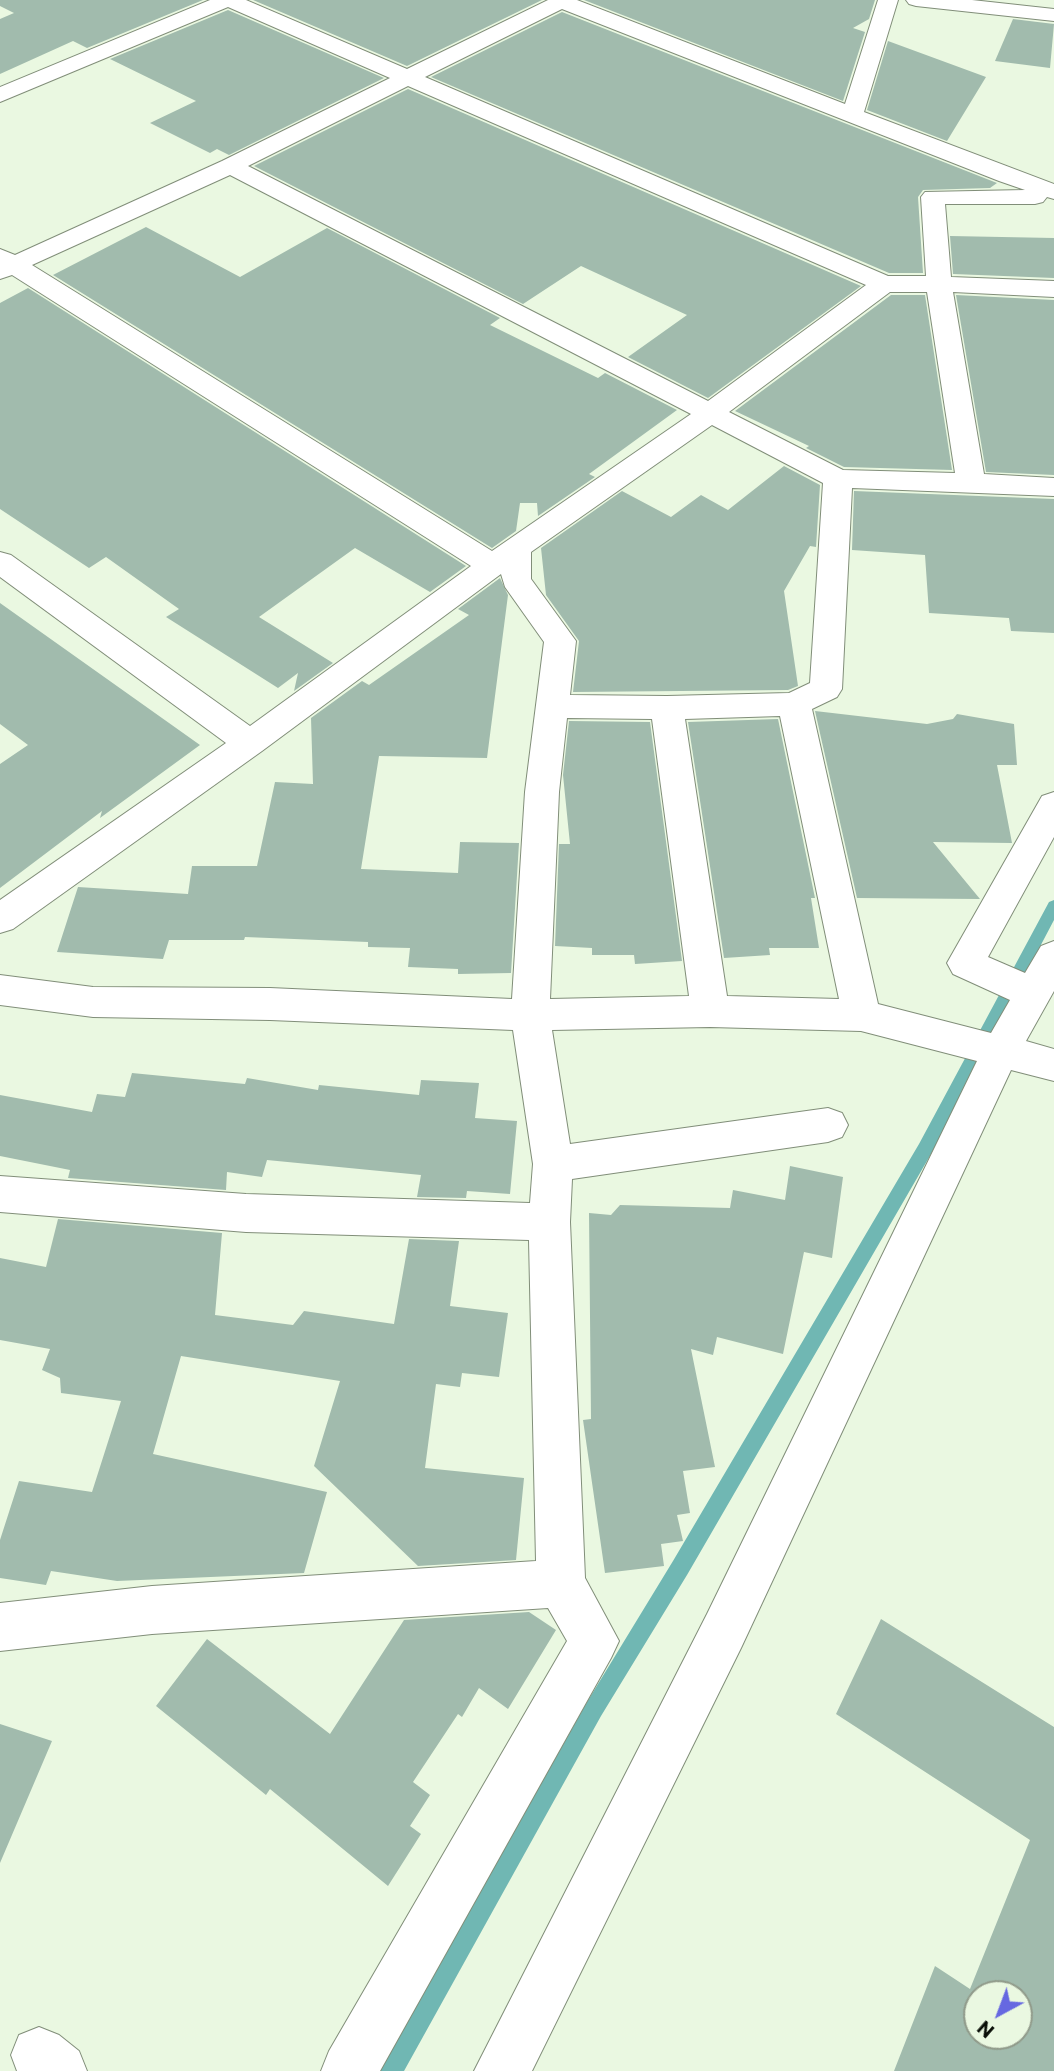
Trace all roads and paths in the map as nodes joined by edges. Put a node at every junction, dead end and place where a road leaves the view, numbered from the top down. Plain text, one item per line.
1 (228, 0) edge
2 (888, 0) edge
3 (916, 0) edge
4 (562, 1) edge
5 (1054, 15) edge
6 (406, 78) junction
7 (0, 96) edge
8 (853, 113) junction
9 (229, 166) junction
10 (1054, 191) edge
11 (1054, 198) edge
12 (5, 264) edge
13 (884, 284) junction
14 (940, 284) junction
15 (1054, 289) edge
16 (709, 414) junction
17 (838, 479) junction
18 (971, 482) junction
19 (1054, 487) edge
20 (504, 556) junction
21 (0, 562) edge
22 (794, 704) junction
23 (552, 706) junction
24 (667, 708) junction
25 (250, 743) junction
26 (1054, 805) edge
27 (0, 919) edge
28 (1054, 956) edge
29 (0, 990) edge
30 (1033, 993) junction
31 (710, 1011) junction
32 (530, 1014) junction
33 (861, 1016) junction
34 (1002, 1051) junction
35 (1054, 1065) edge
36 (828, 1125) dead end
37 (553, 1164) junction
38 (0, 1194) edge
39 (549, 1222) junction
40 (561, 1583) junction
41 (0, 1627) edge
42 (349, 2071) edge
43 (502, 2071) edge

1 - 6 street
1 - 7 street
2 - 8 street
3 - 5 street
4 - 6 street
4 - 8 street
6 - 9 street
6 - 13 street
8 - 10 street
9 - 12 street
9 - 16 street
11 - 14 street
12 - 20 street
13 - 14 street
13 - 16 street
14 - 15 street
14 - 18 street
16 - 17 street
16 - 20 street
17 - 18 street
17 - 22 street
18 - 19 street
20 - 23 street
20 - 25 street
21 - 25 street
22 - 24 street
22 - 33 street
23 - 24 street
23 - 32 street
24 - 31 street
25 - 27 street
26 - 30 street
28 - 30 street
29 - 32 street
30 - 34 street
31 - 32 street
31 - 33 street
32 - 37 street
33 - 34 street
34 - 35 street
34 - 43 street
36 - 37 street
37 - 39 street
38 - 39 street
39 - 40 street
40 - 41 street
40 - 42 street

